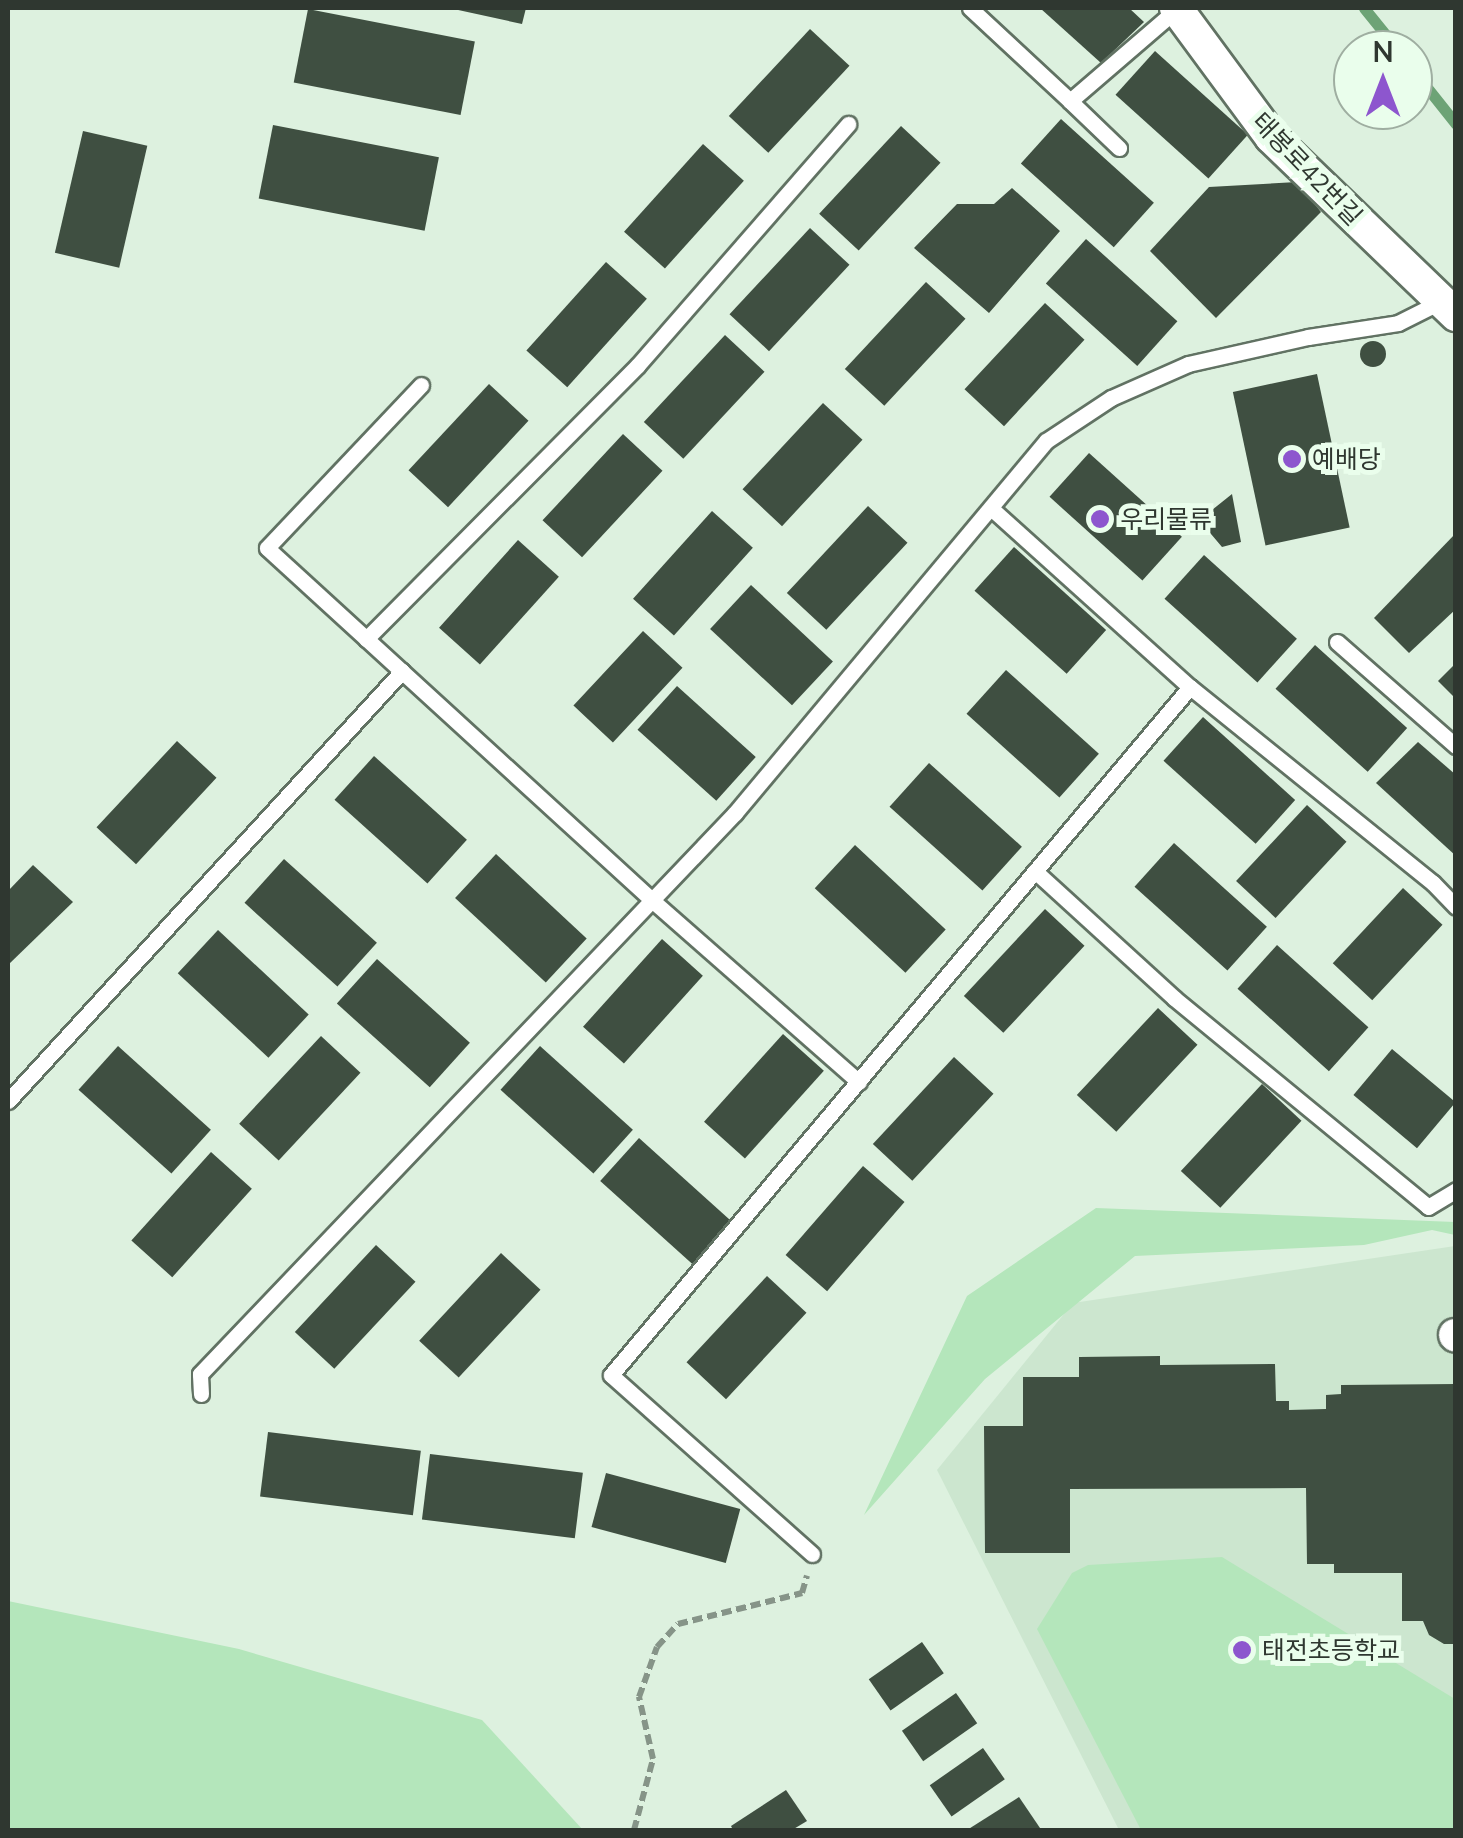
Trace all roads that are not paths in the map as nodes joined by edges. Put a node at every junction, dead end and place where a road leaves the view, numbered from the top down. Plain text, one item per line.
1 (970, 8) edge
2 (1176, 8) edge
3 (1070, 101) junction
4 (848, 124) dead end
5 (1119, 148) dead end
6 (1449, 308) edge
7 (422, 386) dead end
8 (992, 509) junction
9 (366, 638) junction
10 (1338, 642) dead end
11 (402, 671) junction
12 (1190, 687) junction
13 (1456, 746) edge
14 (1035, 871) junction
15 (653, 901) junction
16 (1456, 907) edge
17 (859, 1082) junction
18 (8, 1101) edge
19 (1456, 1190) edge
20 (201, 1394) dead end
21 (812, 1554) road end

1 - 3 lane
2 - 3 lane
2 - 6 street, 태봉로42번길
3 - 5 lane
4 - 9 lane
6 - 8 lane
7 - 9 lane
8 - 12 lane
8 - 15 lane
9 - 11 lane
10 - 13 lane
11 - 15 lane
11 - 18 lane
12 - 14 lane
12 - 16 lane
14 - 17 lane
14 - 19 lane
15 - 17 lane
15 - 20 lane
17 - 21 lane

